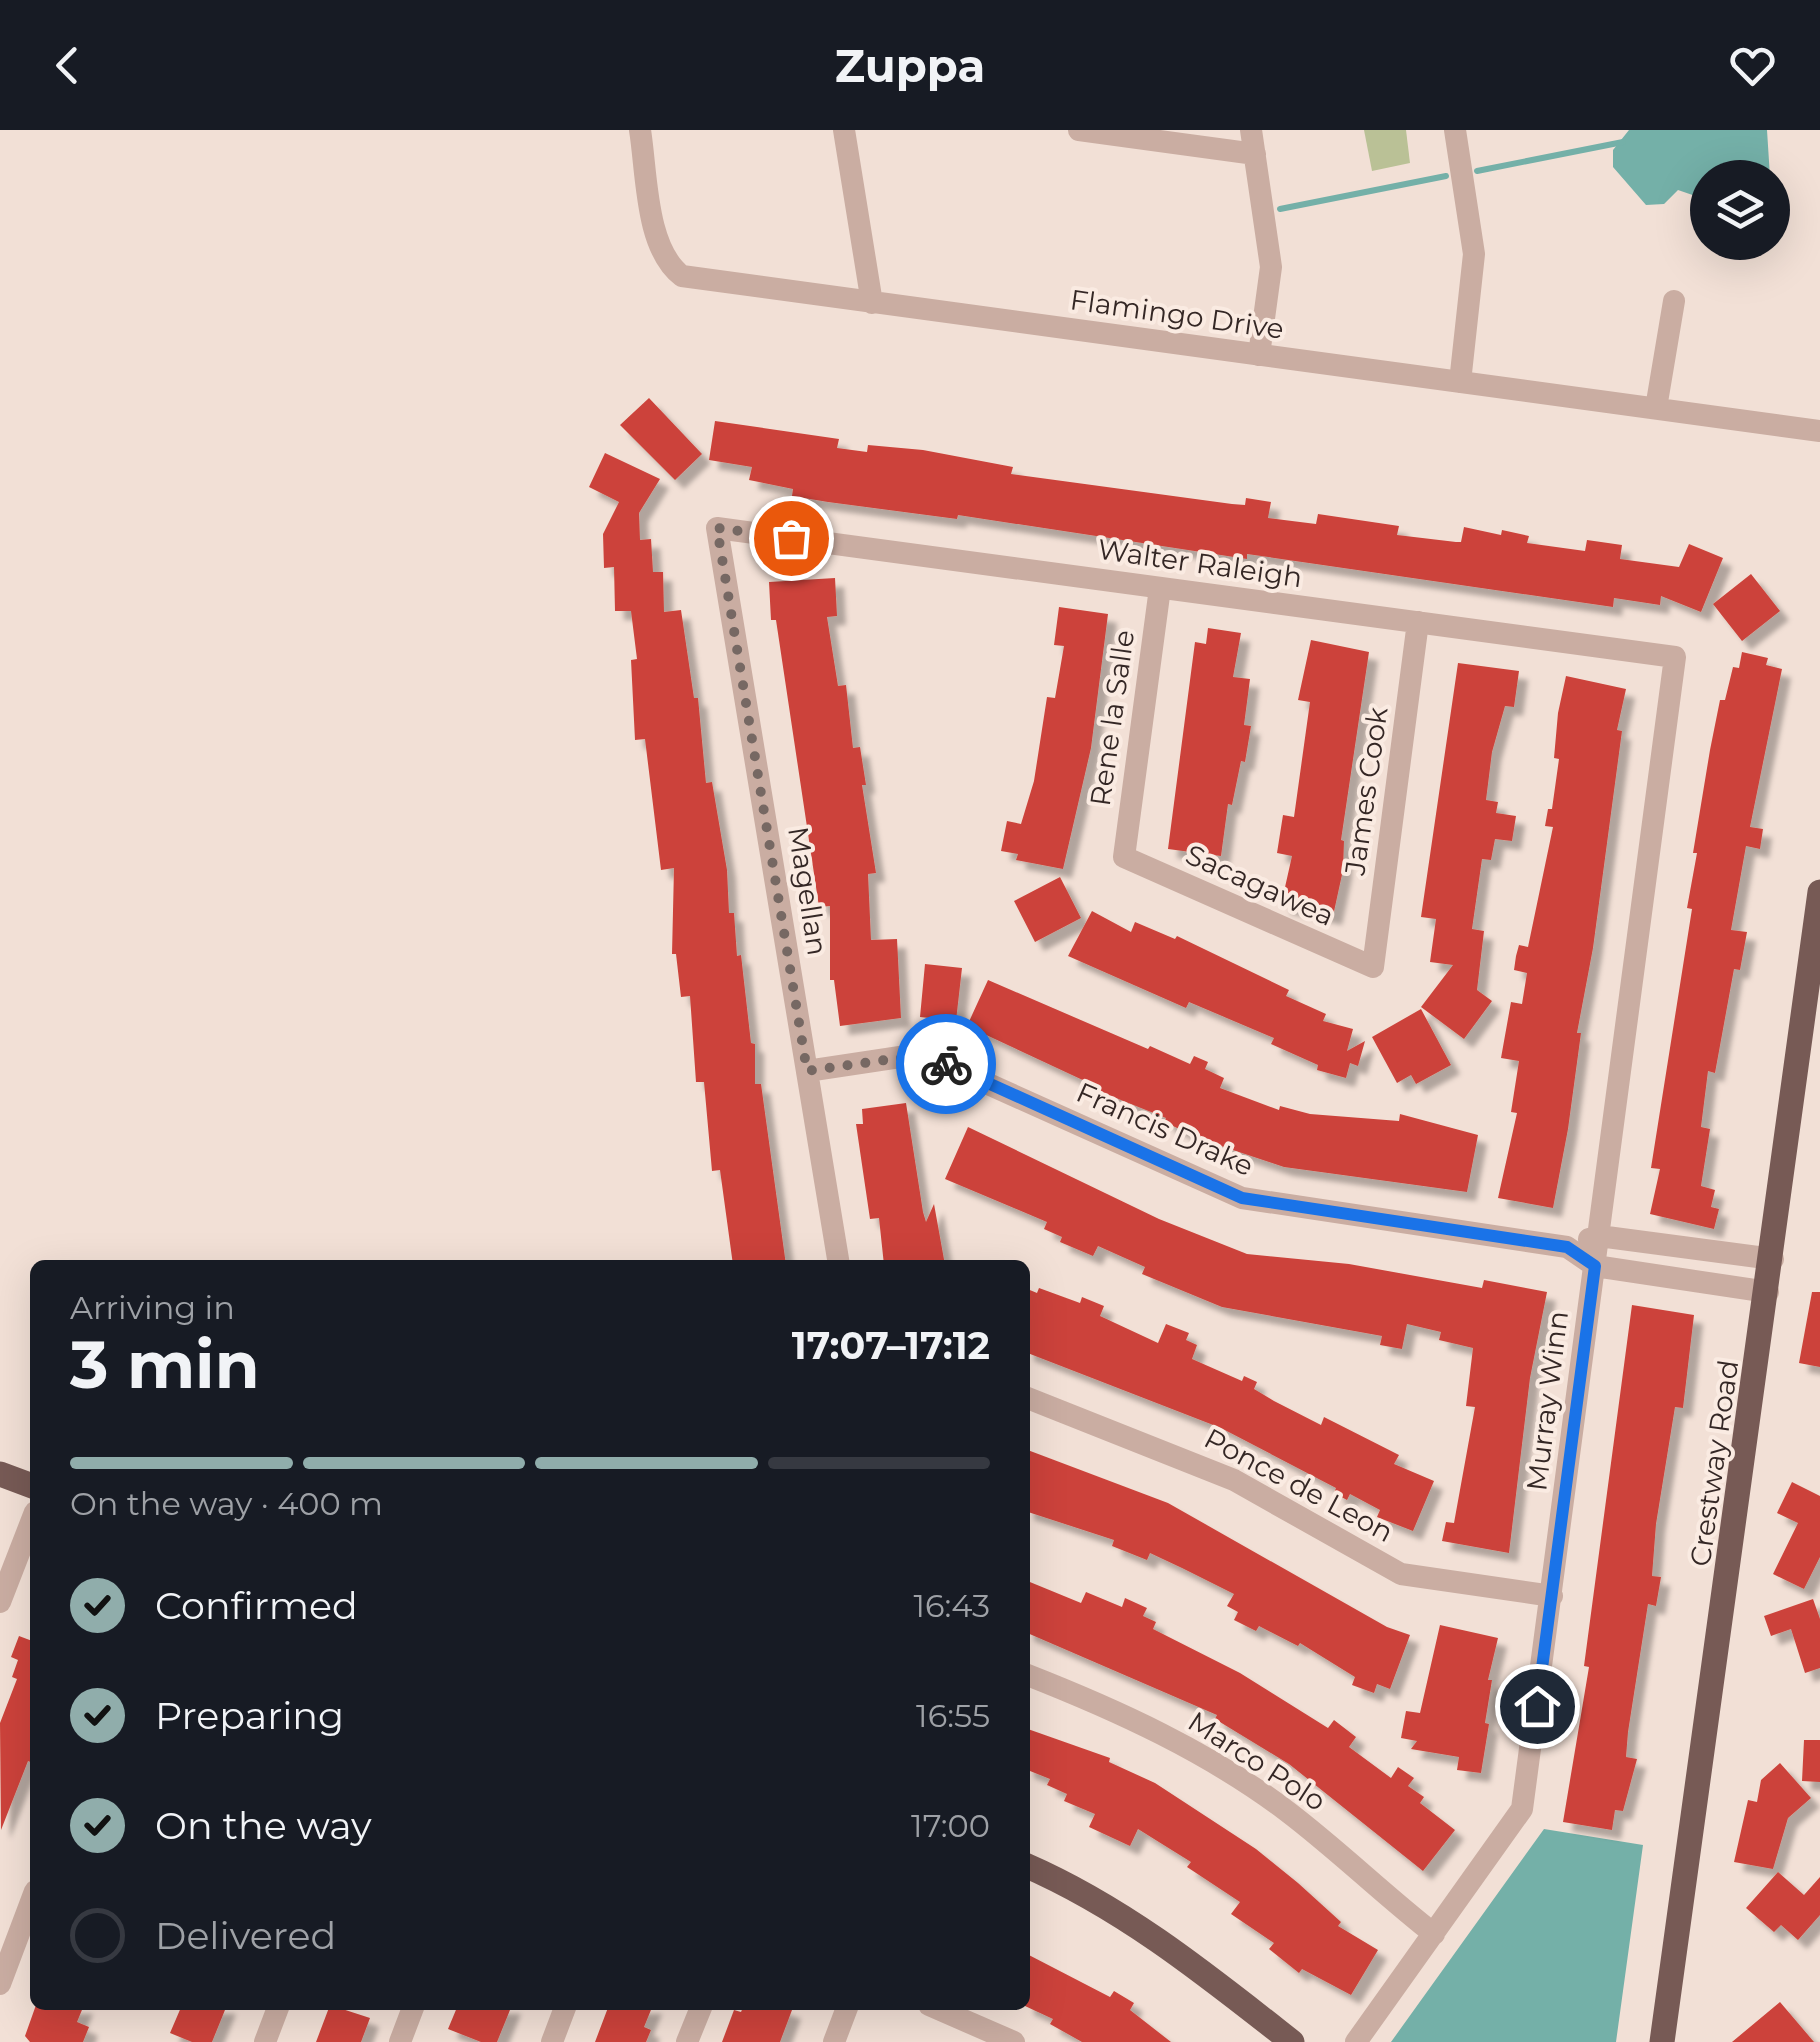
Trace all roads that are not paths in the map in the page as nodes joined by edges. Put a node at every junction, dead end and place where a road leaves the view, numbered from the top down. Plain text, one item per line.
1 (640, 130) edge
2 (844, 130) edge
3 (1079, 130) edge
4 (1251, 130) edge
5 (1455, 130) edge
6 (1255, 154) junction
7 (1674, 300) dead end
8 (872, 303) junction
9 (1260, 355) junction
10 (1460, 382) junction
11 (1656, 408) junction
12 (1820, 430) edge
13 (717, 528) joint
14 (1160, 588) junction
15 (1418, 622) junction
16 (1675, 657) joint
17 (1124, 856) joint
18 (1820, 892) edge
19 (1373, 968) joint
20 (807, 1071) junction
21 (1599, 1236) junction
22 (1567, 1247) junction
23 (1773, 1259) junction
24 (839, 1260) edge
25 (1595, 1266) junction
26 (1768, 1292) junction
27 (1030, 1399) edge
28 (0, 1474) edge
29 (30, 1485) edge
30 (30, 1525) edge
31 (1552, 1596) junction
32 (0, 1602) edge
33 (1030, 1676) edge
34 (1030, 1867) edge
35 (30, 1904) edge
36 (1434, 1934) junction
37 (0, 1984) edge
38 (277, 2010) edge
39 (412, 2010) edge
40 (564, 2010) edge
41 (700, 2010) edge
42 (846, 2010) edge
43 (940, 2010) edge
44 (265, 2042) edge
45 (400, 2042) edge
46 (552, 2042) edge
47 (687, 2042) edge
48 (834, 2042) edge
49 (1014, 2042) edge
50 (1292, 2042) edge
51 (1356, 2042) edge
52 (1662, 2042) edge

1 - 8 street, Flamingo Drive
2 - 8 street
3 - 6 street
4 - 6 street
5 - 10 street
6 - 9 street
7 - 11 street
8 - 9 street, Flamingo Drive
9 - 10 street, Flamingo Drive
10 - 11 street, Flamingo Drive
11 - 12 street, Flamingo Drive
13 - 14 street, Walter Raleigh
13 - 20 street, Magellan
14 - 15 street, Walter Raleigh
14 - 17 street, Rene la Salle
15 - 16 street, Walter Raleigh
15 - 19 street, James Cook
16 - 21 street, Murray Winn
17 - 19 street, Sacagawea
18 - 23 main road, Crestway Road
20 - 22 street, Francis Drake
20 - 24 street, Magellan
21 - 22 street, Francis Drake
21 - 23 street, Francis Drake
21 - 25 street, Murray Winn
22 - 25 street, Francis Drake
23 - 26 main road, Crestway Road
25 - 26 street, Francis Drake
25 - 31 street, Murray Winn
26 - 52 main road, Crestway Road
27 - 31 street, Ponce de Leon
28 - 29 main road
30 - 32 street
31 - 36 street, Murray Winn
33 - 36 street, Marco Polo
34 - 50 main road
35 - 37 street
36 - 51 street, Murray Winn
38 - 44 street
39 - 45 street
40 - 46 street
41 - 47 street
42 - 48 street
43 - 49 street

